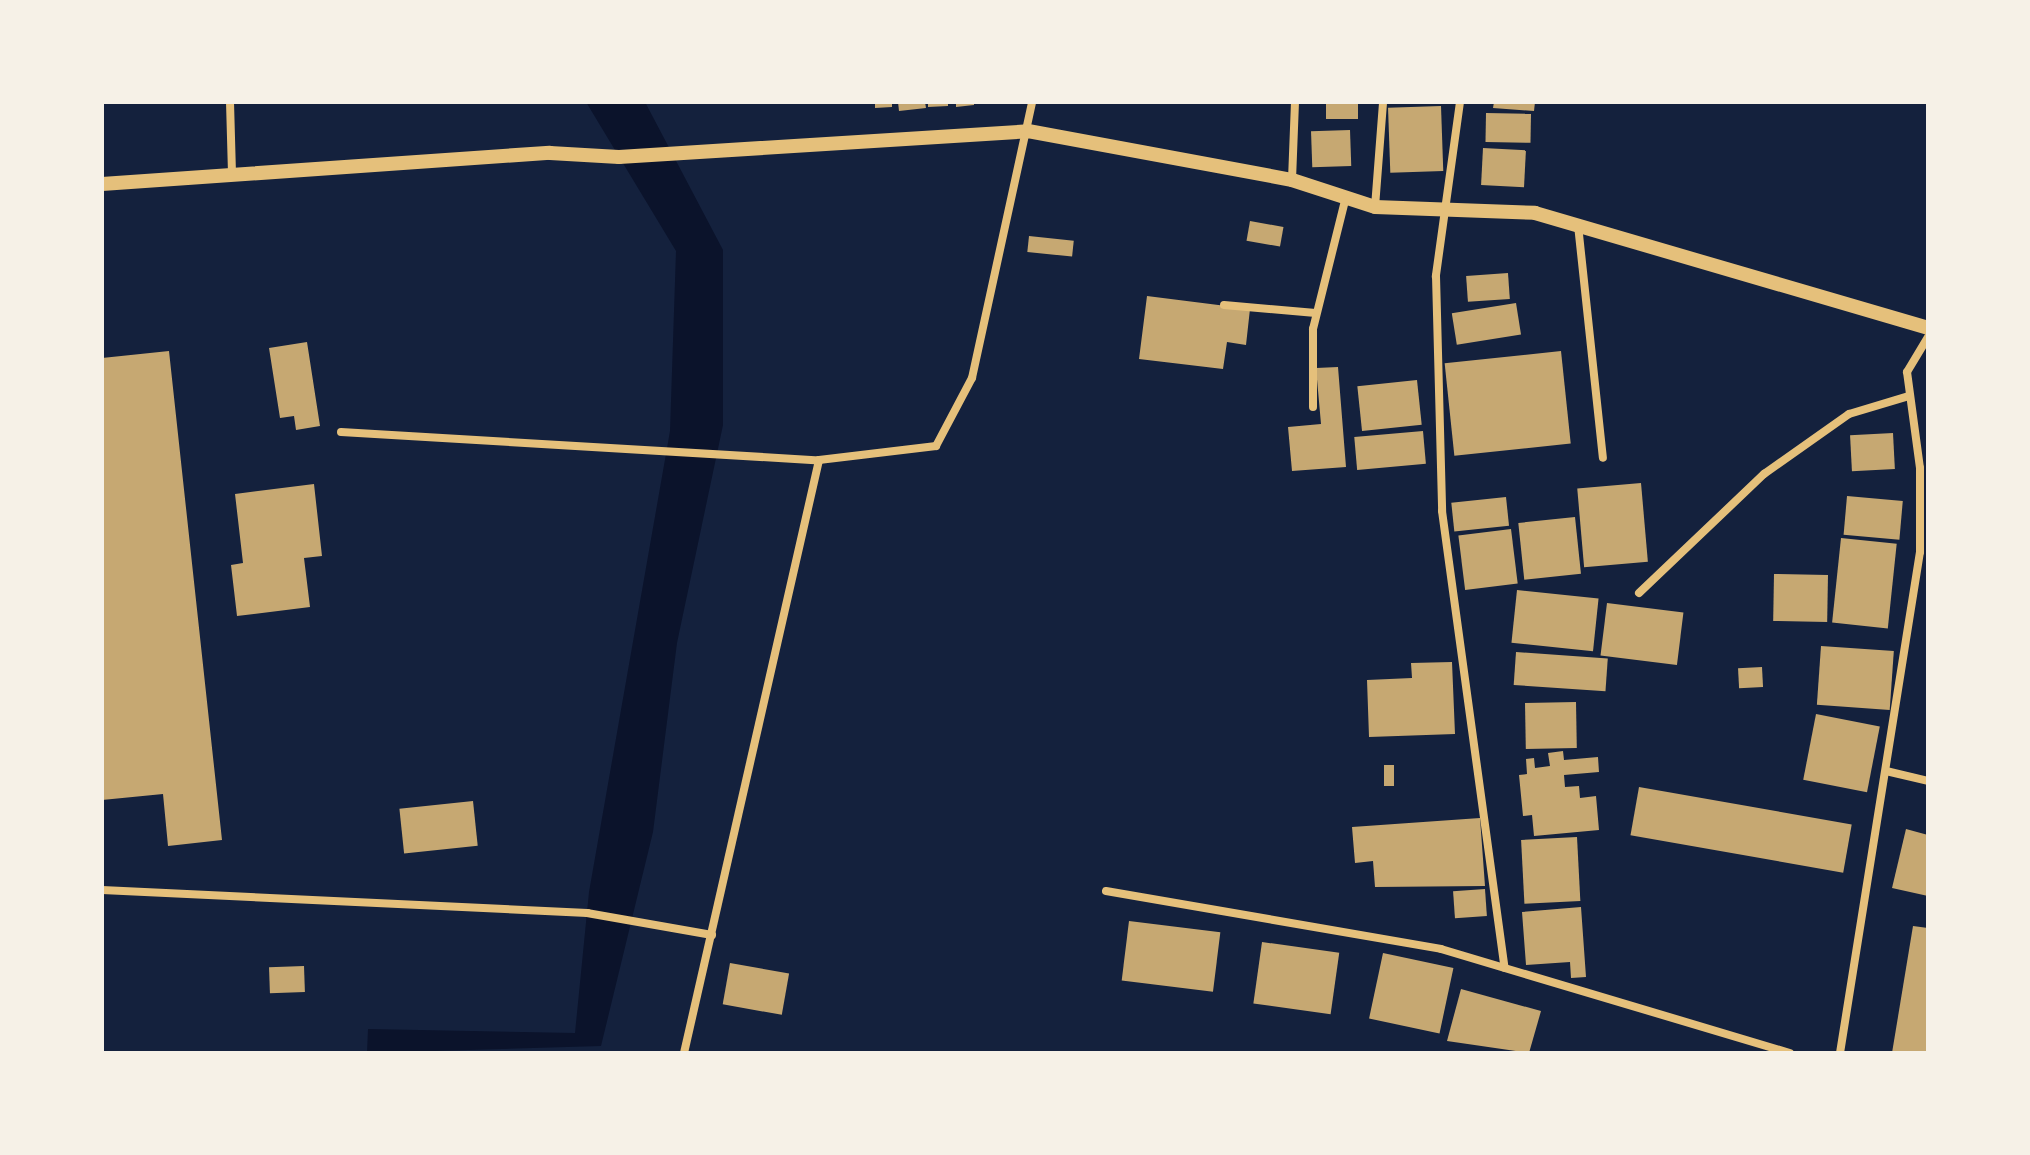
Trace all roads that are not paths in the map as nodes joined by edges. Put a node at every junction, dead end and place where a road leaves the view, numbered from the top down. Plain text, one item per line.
1 (230, 102) edge
2 (1032, 102) edge
3 (1295, 102) edge
4 (1383, 102) edge
5 (1460, 102) edge
6 (1028, 131) junction
7 (232, 172) junction
8 (1292, 180) junction
9 (102, 184) edge
10 (1346, 197) junction
11 (1375, 207) junction
12 (1449, 207) junction
13 (1578, 225) junction
14 (1224, 305) dead end
15 (1316, 313) junction
16 (1928, 328) edge
17 (1928, 337) edge
18 (1909, 396) junction
19 (1313, 407) dead end
20 (341, 432) dead end
21 (1603, 458) dead end
22 (819, 460) junction
23 (1916, 577) junction
24 (1928, 578) edge
25 (1639, 593) dead end
26 (1886, 771) junction
27 (1928, 781) edge
28 (102, 890) edge
29 (1106, 891) dead end
30 (712, 935) junction
31 (1505, 968) junction
32 (684, 1053) edge
33 (1790, 1053) edge
34 (1840, 1053) edge

1 - 7 street
2 - 6 street
3 - 8 street
4 - 11 street
5 - 12 street
6 - 7 street
6 - 8 street
6 - 22 street
7 - 9 street
8 - 10 street
10 - 11 street
10 - 15 street
11 - 12 street
12 - 13 street
12 - 31 street
13 - 16 street
13 - 21 street
14 - 15 street
15 - 19 street
17 - 18 street
18 - 23 street
18 - 25 street
20 - 22 street
22 - 30 street
23 - 24 street
23 - 26 street
26 - 27 street
26 - 34 street
28 - 30 street
29 - 31 street
30 - 32 street
31 - 33 street

